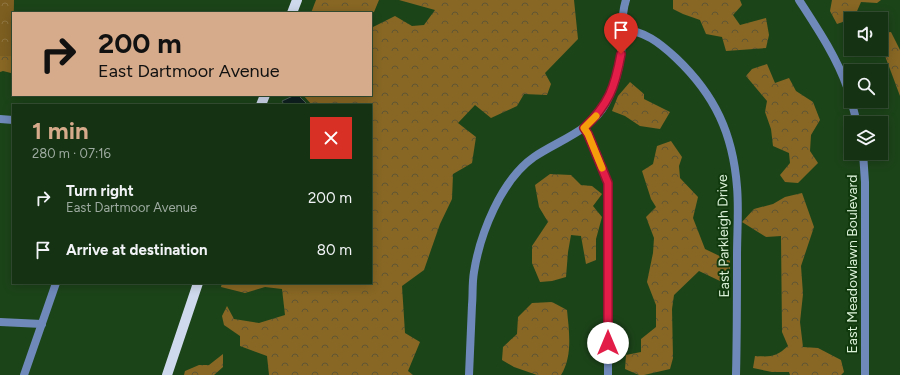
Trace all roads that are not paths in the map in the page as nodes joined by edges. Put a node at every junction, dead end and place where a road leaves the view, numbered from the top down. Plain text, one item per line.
1 (297, 0) edge
2 (626, 0) edge
3 (799, 0) edge
4 (292, 12) edge
5 (621, 30) junction
6 (855, 116) edge
7 (0, 120) edge
8 (12, 120) edge
9 (584, 128) junction
10 (863, 160) edge
11 (56, 284) edge
12 (198, 284) edge
13 (0, 322) edge
14 (42, 324) junction
15 (24, 375) edge
16 (167, 375) edge
17 (469, 375) edge
18 (608, 375) edge
19 (736, 375) edge
20 (865, 375) edge

1 - 4 main road
2 - 5 street
3 - 6 street
5 - 9 street
5 - 19 street, East Parkleigh Drive
7 - 8 street
9 - 17 street
9 - 18 street
10 - 20 street, East Meadowlawn Boulevard
11 - 14 street
12 - 16 main road
13 - 14 street
14 - 15 street

